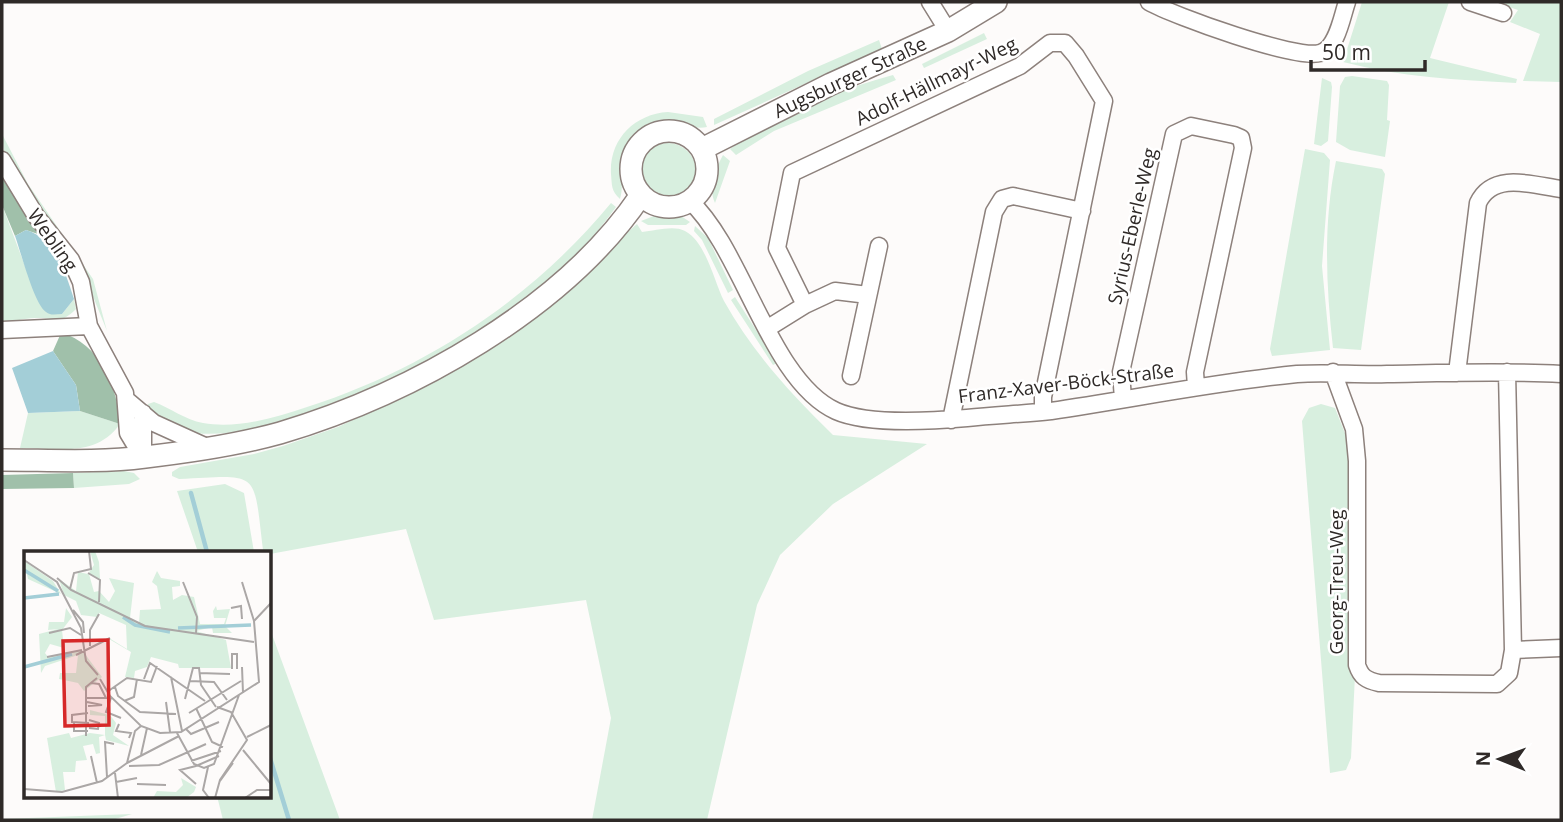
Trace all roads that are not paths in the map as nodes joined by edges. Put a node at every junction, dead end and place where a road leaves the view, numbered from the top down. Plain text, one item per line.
1 (930, 2) edge
2 (996, 2) edge
3 (1149, 2) edge
4 (1347, 2) edge
5 (1470, 2) edge
6 (1503, 13) dead end
7 (948, 31) junction
8 (702, 149) junction
9 (2, 160) edge
10 (1561, 189) edge
11 (641, 195) junction
12 (690, 201) junction
13 (1082, 211) junction
14 (878, 246) dead end
15 (868, 295) junction
16 (805, 305) junction
17 (89, 326) junction
18 (768, 328) junction
19 (2, 330) edge
20 (1333, 372) junction
21 (1507, 372) junction
22 (1457, 373) junction
23 (1561, 374) edge
24 (851, 376) dead end
25 (1196, 387) junction
26 (1123, 399) junction
27 (128, 401) junction
28 (1043, 412) junction
29 (143, 414) junction
30 (951, 420) junction
31 (209, 448) junction
32 (143, 458) junction
33 (2, 460) edge
34 (1561, 648) edge
35 (1513, 650) junction

1 - 7 street
2 - 7 main road, Augsburger Straße
3 - 4 street
5 - 6 street
7 - 8 main road, Augsburger Straße
8 - 11 main road
8 - 12 main road
9 - 17 street, Webling
10 - 22 street
11 - 12 main road
11 - 31 main road
12 - 18 street, Franz-Xaver-Böck-Straße
13 - 16 street, Adolf-Hällmayr-Weg
13 - 28 street, Adolf-Hällmayr-Weg
13 - 30 street
14 - 15 street
15 - 16 street
15 - 24 street
16 - 18 street
17 - 19 street
17 - 27 street, Webling
18 - 30 street, Franz-Xaver-Böck-Straße
20 - 22 street, Franz-Xaver-Böck-Straße
20 - 25 street, Franz-Xaver-Böck-Straße
20 - 35 street, Georg-Treu-Weg
21 - 22 street, Franz-Xaver-Böck-Straße
21 - 23 street, Franz-Xaver-Böck-Straße
21 - 35 street, Georg-Treu-Weg
25 - 26 street, Franz-Xaver-Böck-Straße
25 - 26 street, Syrius-Eberle-Weg
26 - 28 street, Franz-Xaver-Böck-Straße
27 - 29 street, Webling
27 - 32 street, Webling
28 - 30 street, Franz-Xaver-Böck-Straße
29 - 31 street, Webling
29 - 32 street
31 - 32 main road
32 - 33 main road
34 - 35 street

